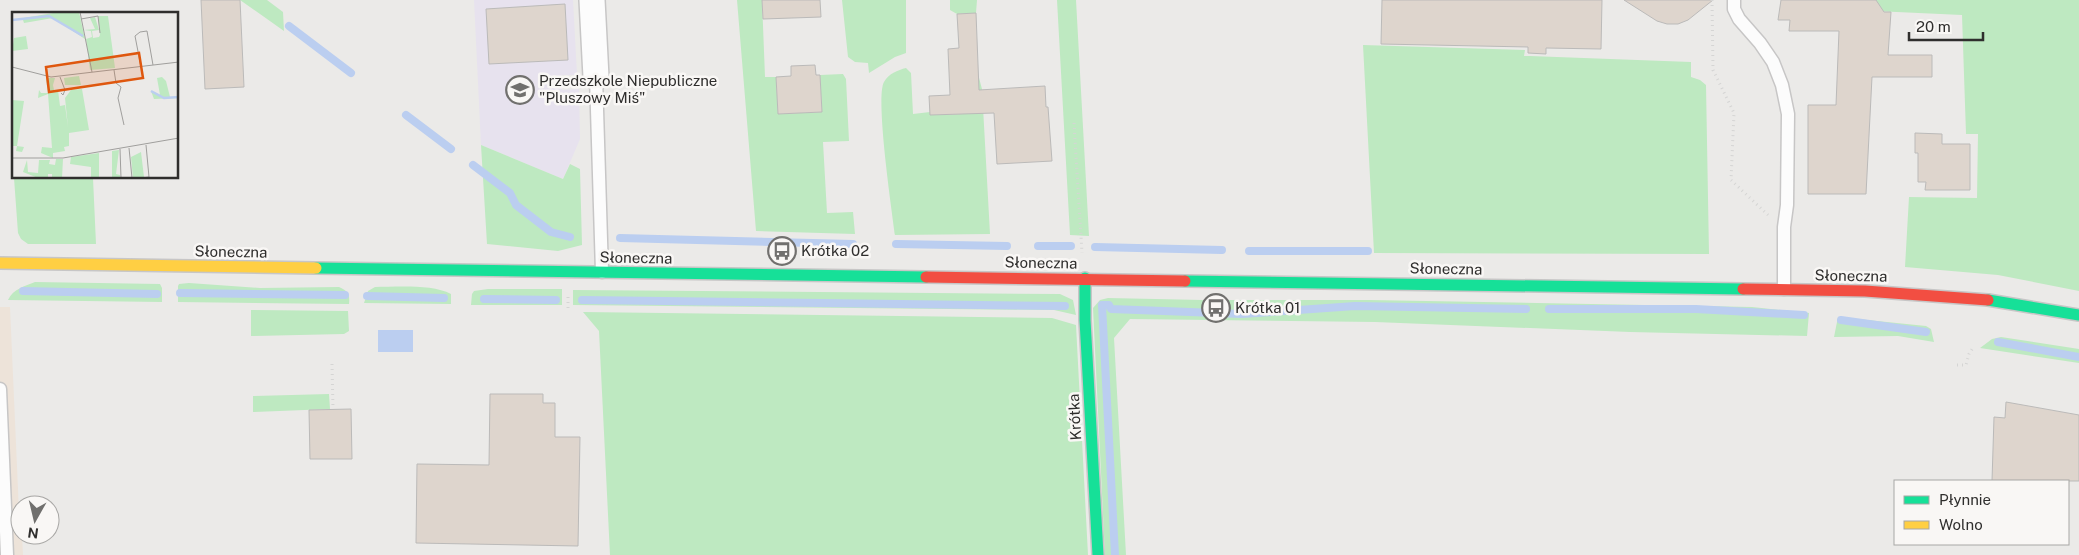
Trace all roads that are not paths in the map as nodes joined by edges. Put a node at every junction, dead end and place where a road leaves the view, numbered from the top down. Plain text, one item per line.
1 (592, 0) edge
2 (1734, 0) edge
3 (596, 77) joint
4 (1, 262) edge
5 (602, 272) junction
6 (0, 276) edge
7 (1085, 278) junction
8 (1784, 289) junction
9 (2079, 315) edge
10 (0, 389) edge
11 (7, 555) edge
12 (1098, 555) edge

1 - 3 street
2 - 8 lane
3 - 5 lane
4 - 5 main road, Słoneczna
4 - 6 lane
5 - 7 main road, Słoneczna
7 - 8 main road, Słoneczna
7 - 12 main road, Krótka
8 - 9 main road, Słoneczna
10 - 11 lane

